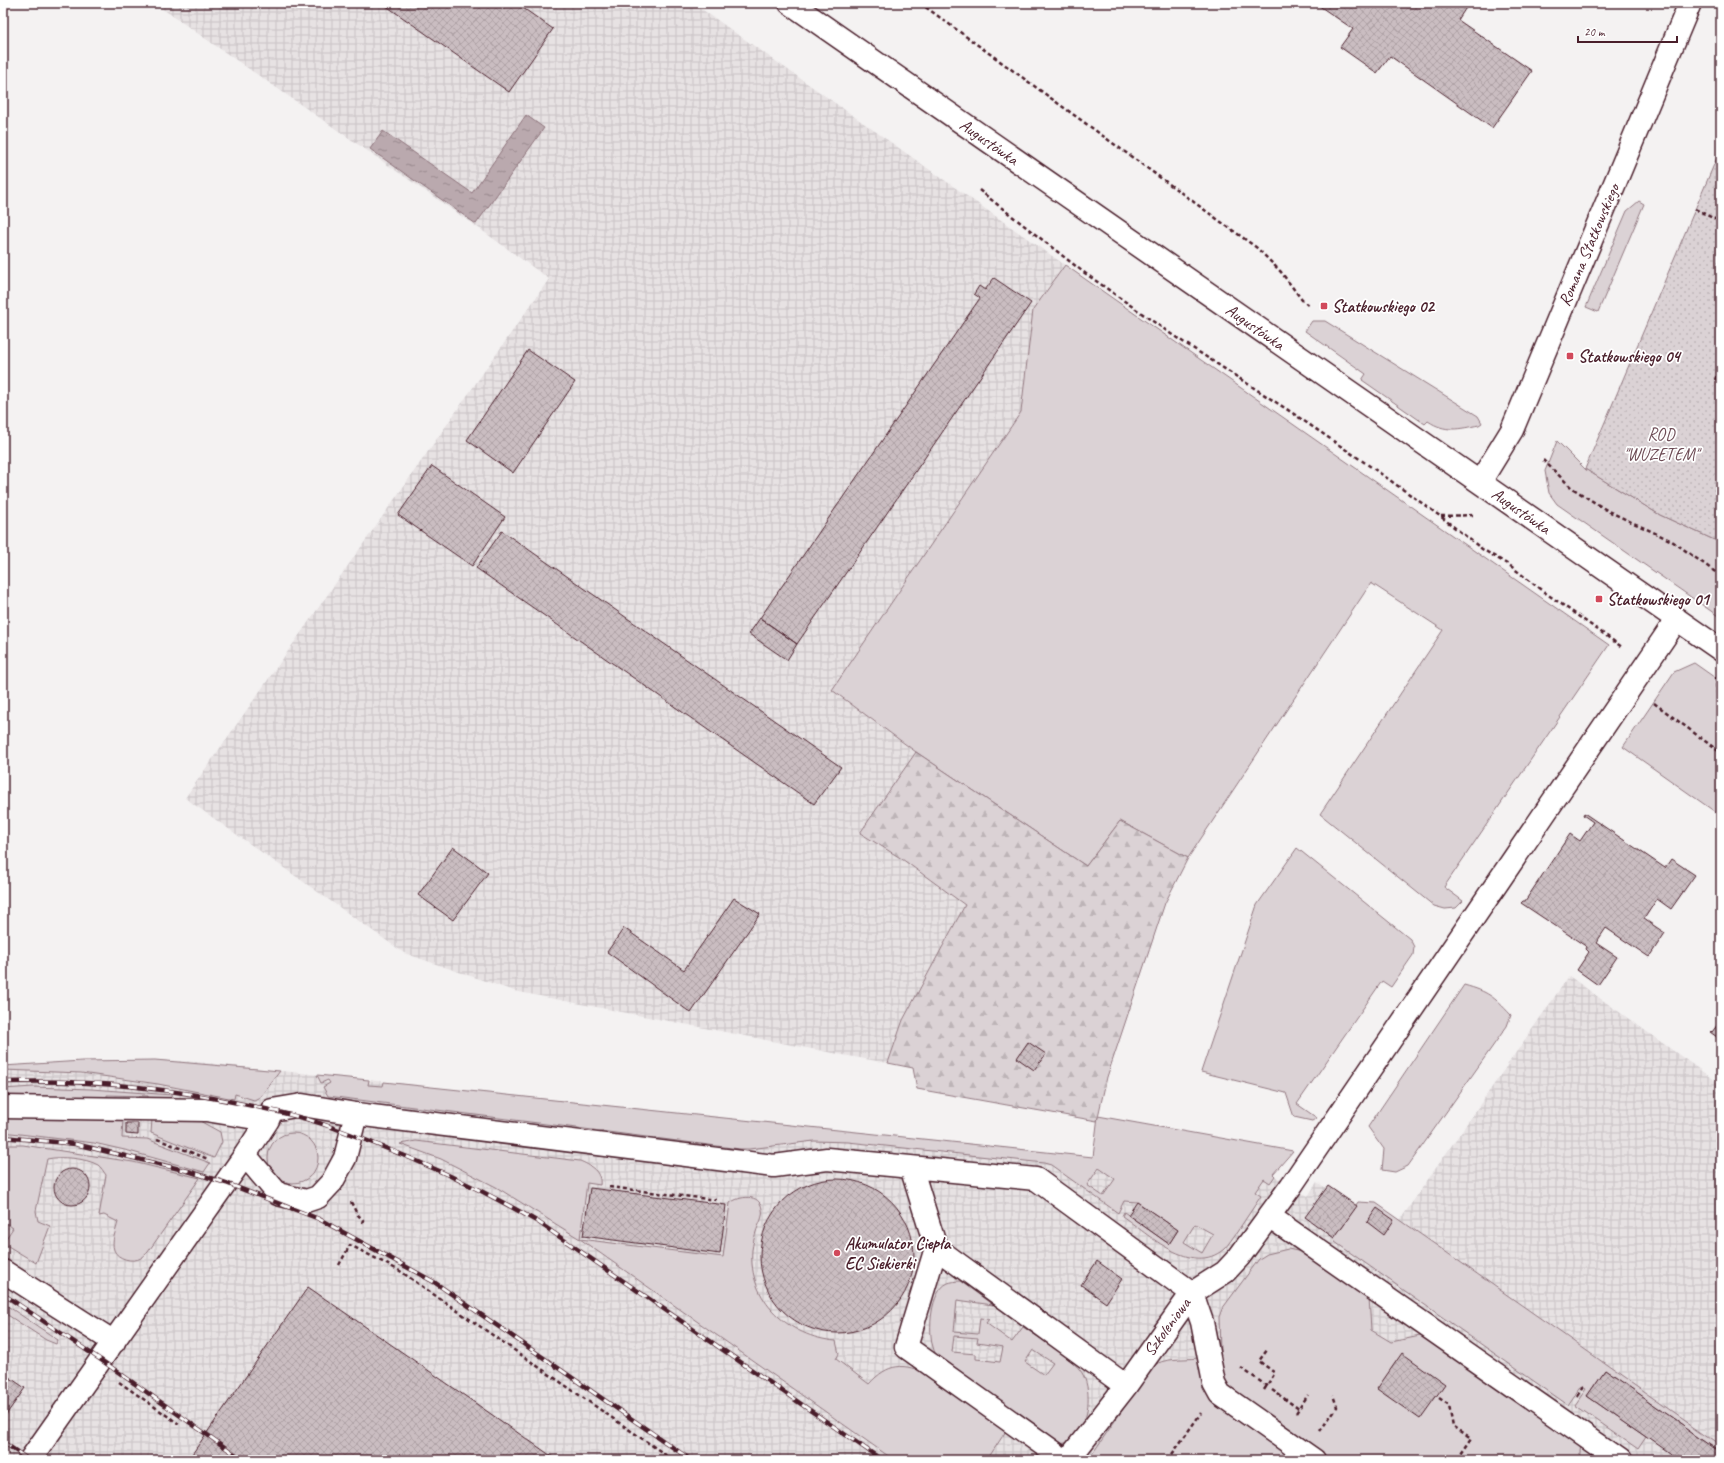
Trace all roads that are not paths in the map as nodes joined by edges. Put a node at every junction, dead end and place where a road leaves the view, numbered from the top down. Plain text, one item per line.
1 (790, 3) edge
2 (1690, 3) edge
3 (1480, 482) junction
4 (1677, 619) junction
5 (1721, 650) edge
6 (3, 1107) edge
7 (356, 1114) junction
8 (268, 1120) junction
9 (245, 1155) junction
10 (911, 1167) junction
11 (1269, 1216) junction
12 (936, 1248) junction
13 (3, 1271) edge
14 (1192, 1293) junction
15 (114, 1342) junction
16 (1126, 1386) junction
17 (30, 1460) edge
18 (1060, 1460) edge
19 (1068, 1460) edge
20 (1314, 1460) edge
21 (1619, 1460) edge

1 - 3 street, Augustówka
2 - 3 street, Romana Statkowskiego
3 - 4 street, Augustówka
4 - 5 street, Augustówka
4 - 11 street, Szkoleniowa
6 - 8 street
7 - 8 street
7 - 9 street
7 - 10 street
8 - 9 street
9 - 15 street
10 - 12 street
10 - 14 street
11 - 14 street, Szkoleniowa
11 - 21 street
12 - 16 street
12 - 18 street
13 - 15 street
14 - 16 street, Szkoleniowa
14 - 20 street
15 - 17 street
16 - 19 street, Szkoleniowa

